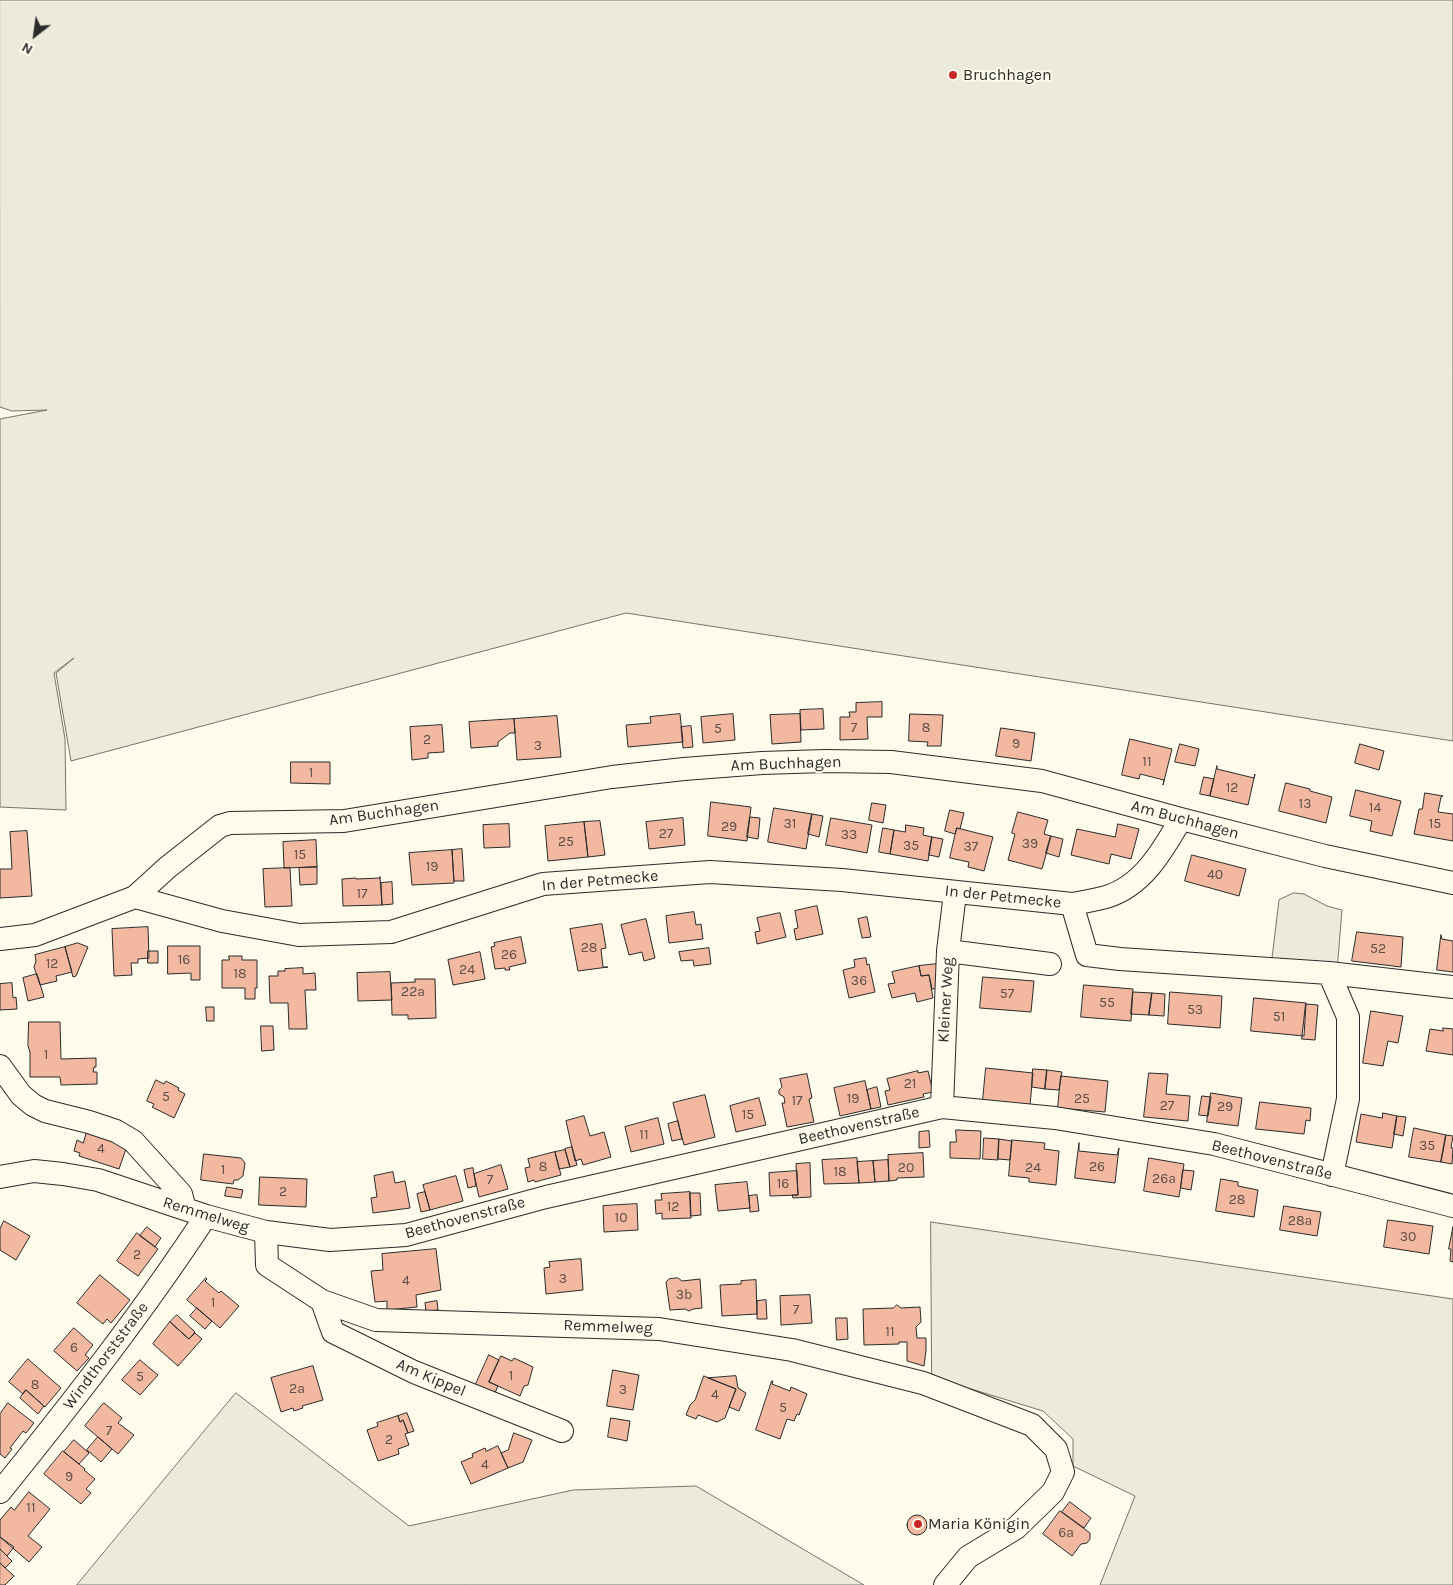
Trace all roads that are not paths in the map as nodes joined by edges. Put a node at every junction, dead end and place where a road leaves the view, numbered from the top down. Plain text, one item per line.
1 (1181, 819) junction
2 (1453, 883) edge
3 (955, 893) junction
4 (135, 897) junction
5 (1072, 904) junction
6 (0, 938) edge
7 (948, 951) junction
8 (1050, 964) dead end
9 (1329, 973) junction
10 (1453, 987) edge
11 (0, 1066) edge
12 (942, 1107) junction
13 (1332, 1175) junction
14 (0, 1177) edge
15 (1453, 1206) edge
16 (196, 1213) junction
17 (266, 1232) junction
18 (322, 1301) junction
19 (562, 1431) dead end
20 (0, 1492) edge
21 (945, 1585) edge

1 - 2 street, Am Buchhagen
1 - 4 street, Am Buchhagen
1 - 5 street, In der Petmecke
3 - 4 street, In der Petmecke
3 - 5 street, In der Petmecke
3 - 7 street, Kleiner Weg
4 - 6 street
5 - 9 street
7 - 8 street
7 - 12 street, Kleiner Weg
9 - 10 street
9 - 13 street
11 - 16 street
12 - 13 street, Beethovenstraße
12 - 17 street, Beethovenstraße
13 - 15 street, Beethovenstraße
14 - 16 street, Remmelweg
16 - 17 street, Remmelweg
16 - 20 street, Windthorststraße
17 - 18 street, Remmelweg
18 - 19 street, Am Kippel
18 - 21 street, Remmelweg

